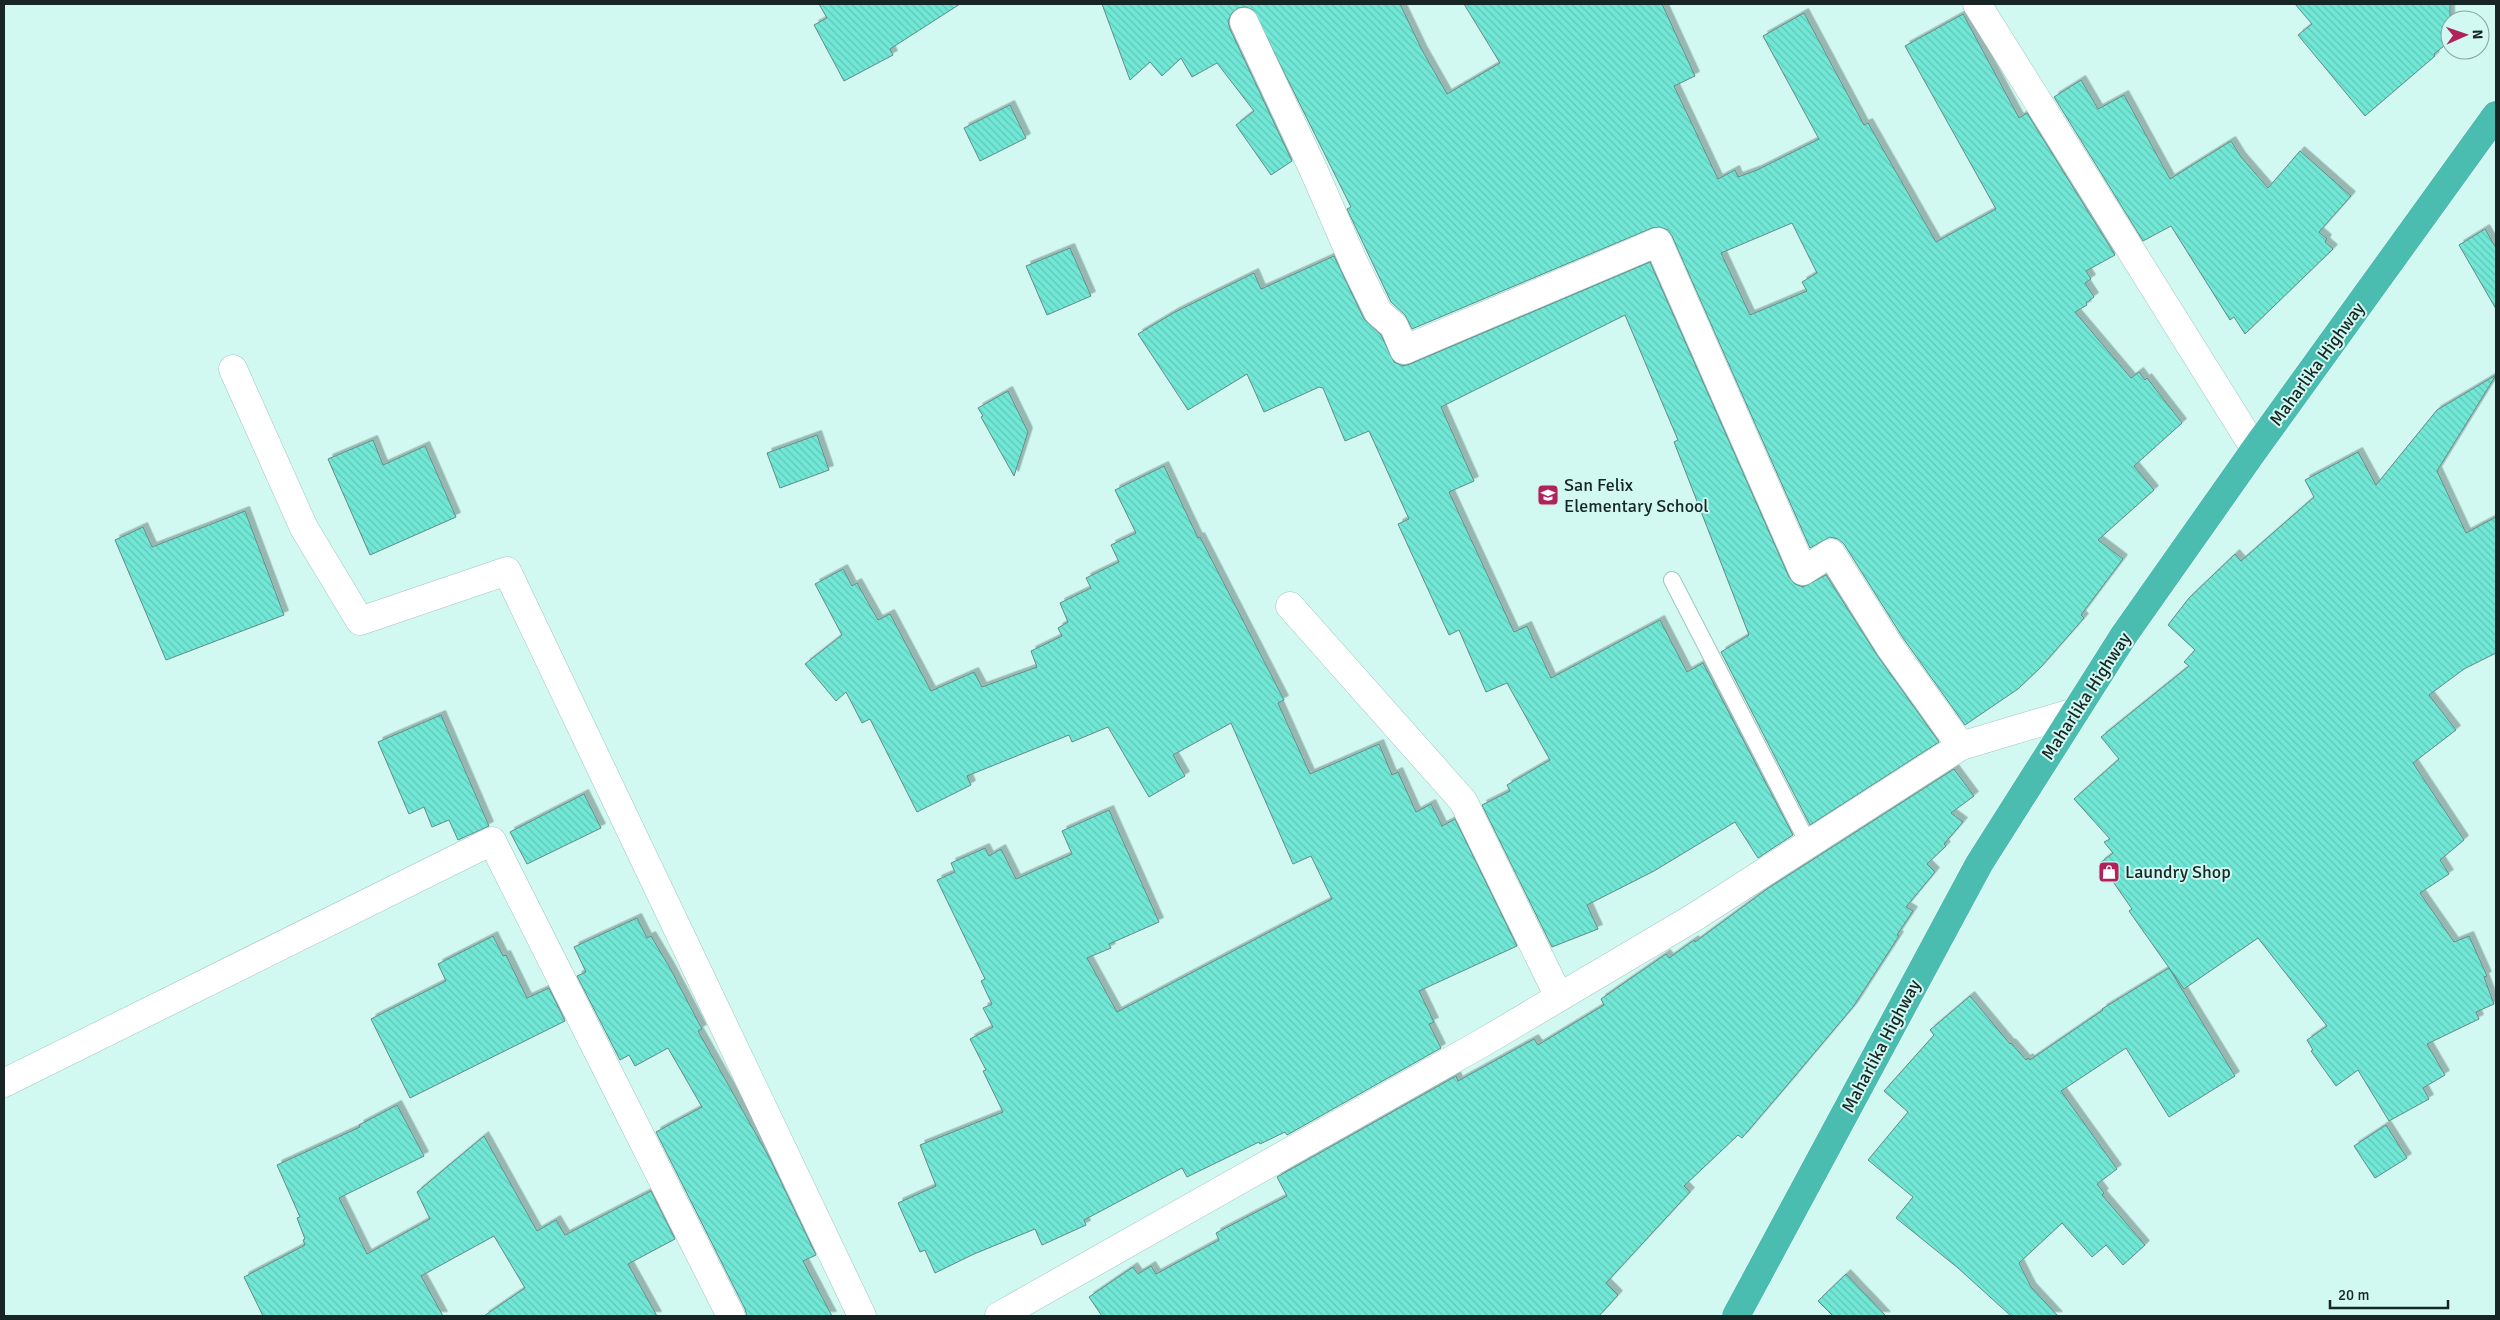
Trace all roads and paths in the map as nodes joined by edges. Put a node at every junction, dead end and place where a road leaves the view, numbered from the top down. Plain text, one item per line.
1 (1977, 4) edge
2 (1244, 22) dead end
3 (2496, 115) edge
4 (233, 369) dead end
5 (2255, 450) junction
6 (1672, 580) dead end
7 (1290, 606) dead end
8 (2075, 712) junction
9 (1961, 746) junction
10 (1808, 843) junction
11 (1559, 997) junction
12 (4, 1083) edge
13 (731, 1316) edge
14 (862, 1316) edge
15 (999, 1316) edge
16 (1736, 1316) edge

1 - 5 street
2 - 9 street
3 - 5 highway, Maharlika Highway
4 - 14 street
5 - 8 highway, Maharlika Highway
6 - 10 lane
7 - 11 street
8 - 9 street
8 - 16 highway, Maharlika Highway
9 - 10 street
10 - 11 street
11 - 15 street
12 - 13 street

